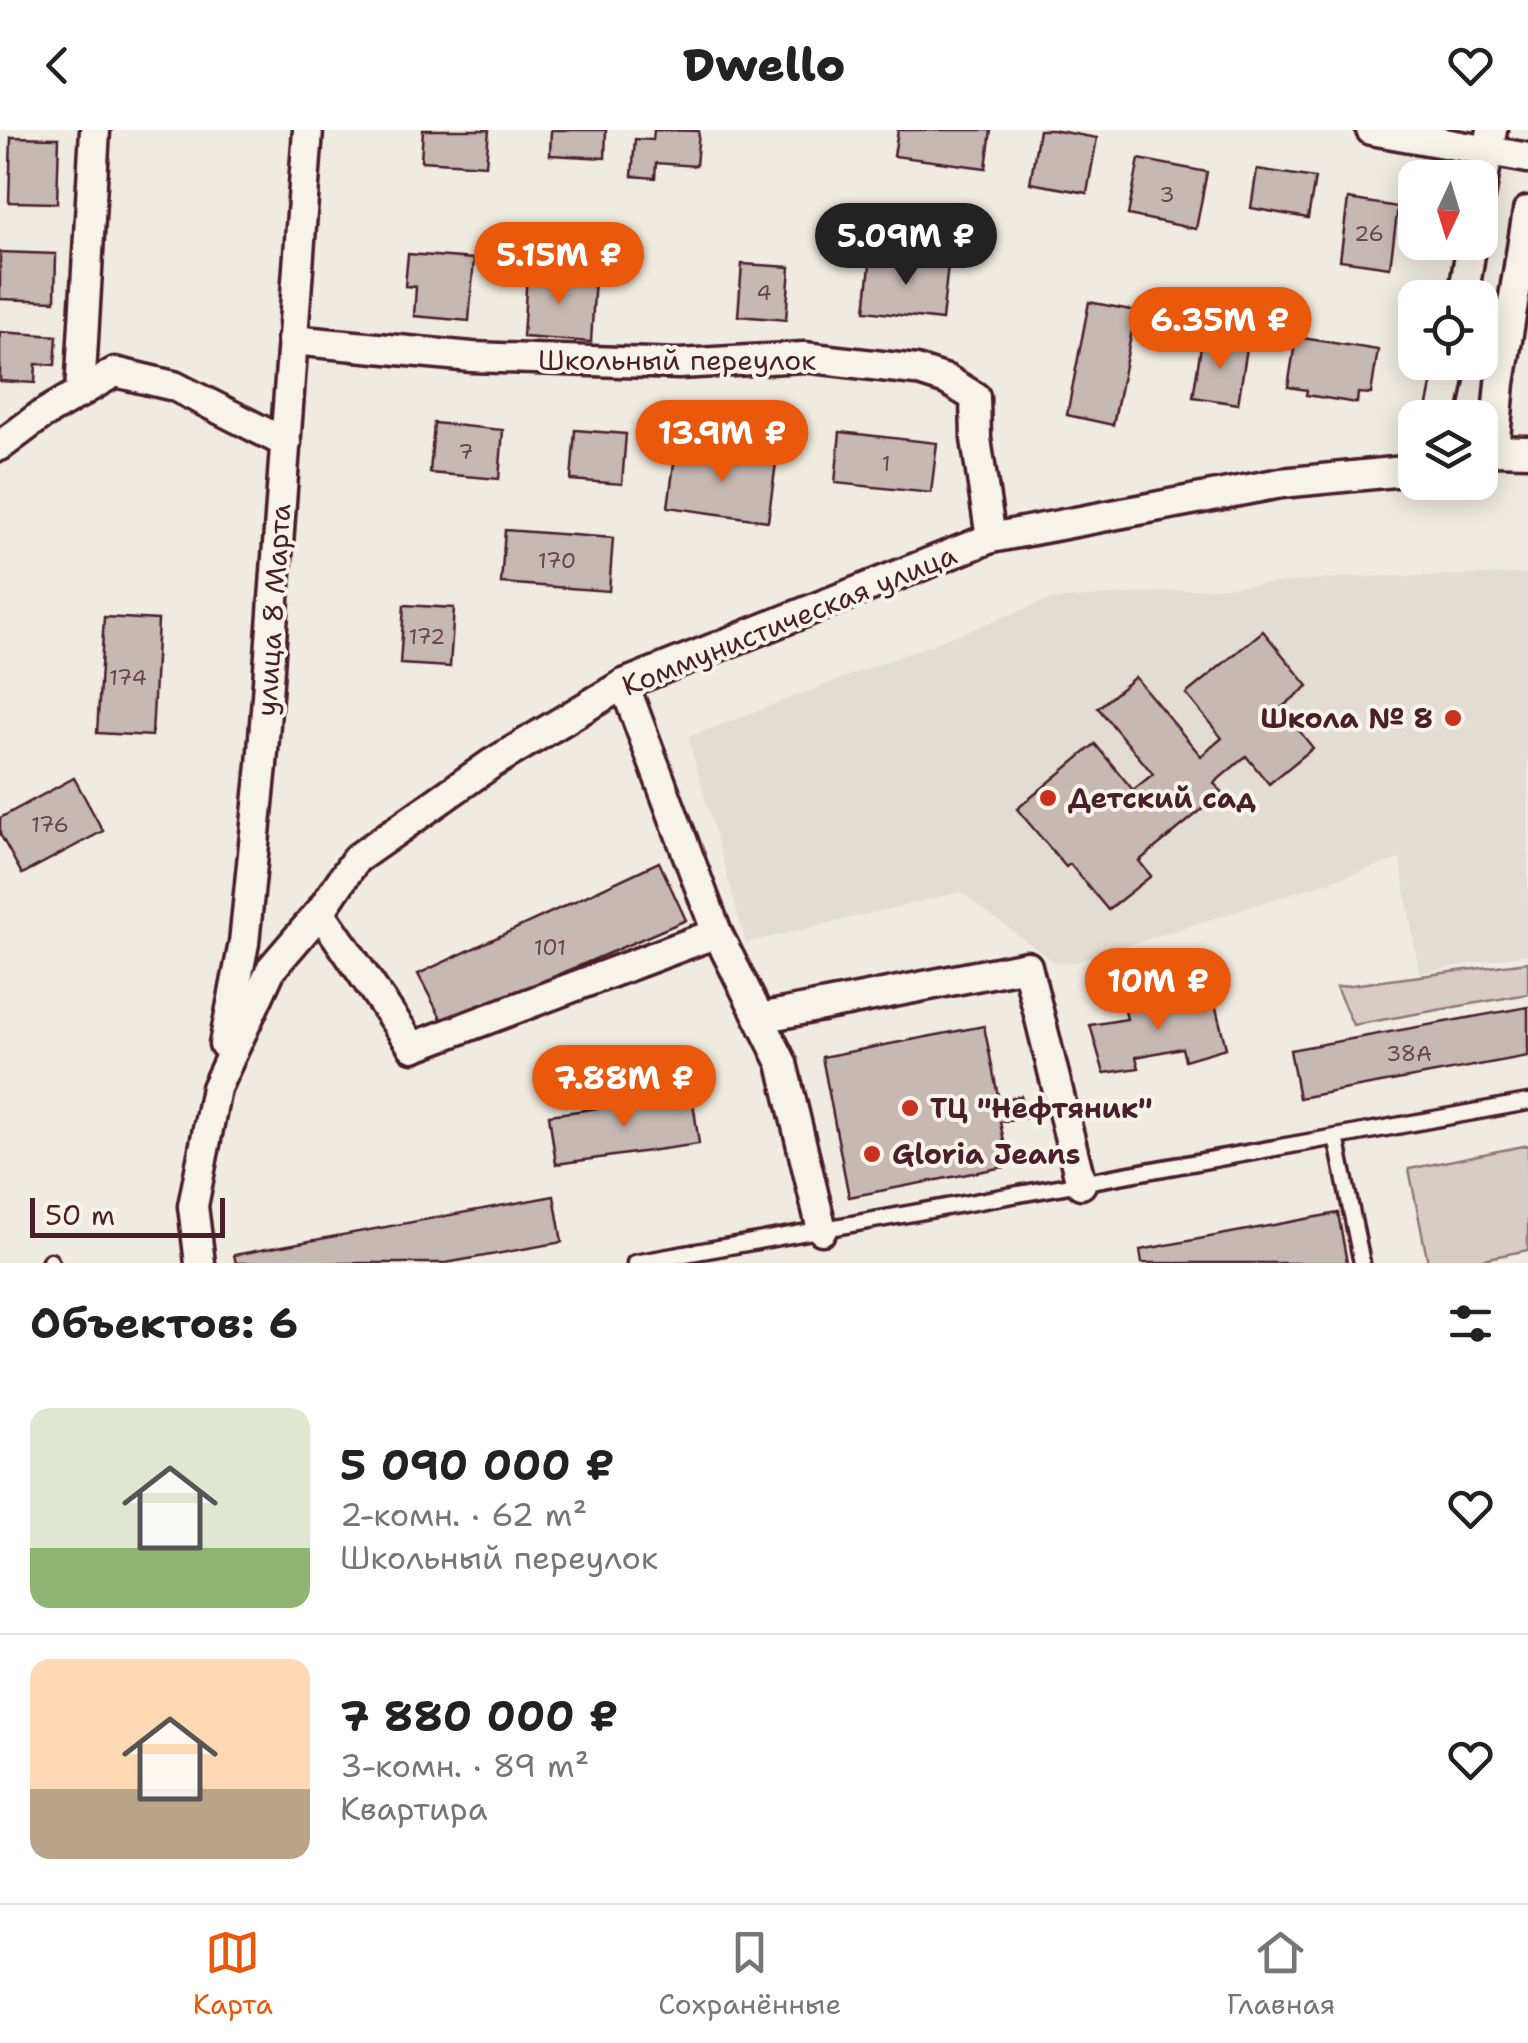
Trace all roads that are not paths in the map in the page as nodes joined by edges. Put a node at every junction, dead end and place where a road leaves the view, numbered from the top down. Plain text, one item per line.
1 (95, 130) edge
2 (308, 130) edge
3 (1371, 130) edge
4 (1490, 140) edge
5 (1528, 158) edge
6 (1528, 211) edge
7 (292, 340) junction
8 (80, 393) junction
9 (1497, 400) edge
10 (286, 443) junction
11 (0, 446) edge
12 (1528, 451) edge
13 (1498, 452) edge
14 (1398, 472) edge
15 (991, 538) junction
16 (624, 684) junction
17 (320, 912) junction
18 (717, 933) junction
19 (760, 1018) junction
20 (216, 1088) junction
21 (1528, 1102) edge
22 (1336, 1137) junction
23 (1081, 1184) junction
24 (822, 1230) junction
25 (200, 1263) edge
26 (635, 1263) edge
27 (1362, 1263) edge

1 - 8 street
2 - 7 street, улица 8 Марта
3 - 4 street
4 - 5 street
6 - 9 street
7 - 10 street, улица 8 Марта
7 - 15 street, Школьный переулок
8 - 10 street
8 - 11 street
10 - 20 street, улица 8 Марта
12 - 13 street
14 - 15 street, Коммунистическая улица
15 - 16 street, Коммунистическая улица
16 - 17 street, Коммунистическая улица
16 - 18 street
17 - 18 street
17 - 20 street, Коммунистическая улица
18 - 19 street
19 - 23 street
19 - 24 street
20 - 25 street, Коммунистическая улица
21 - 22 lane
22 - 23 lane
22 - 27 lane
23 - 24 lane
24 - 26 lane

